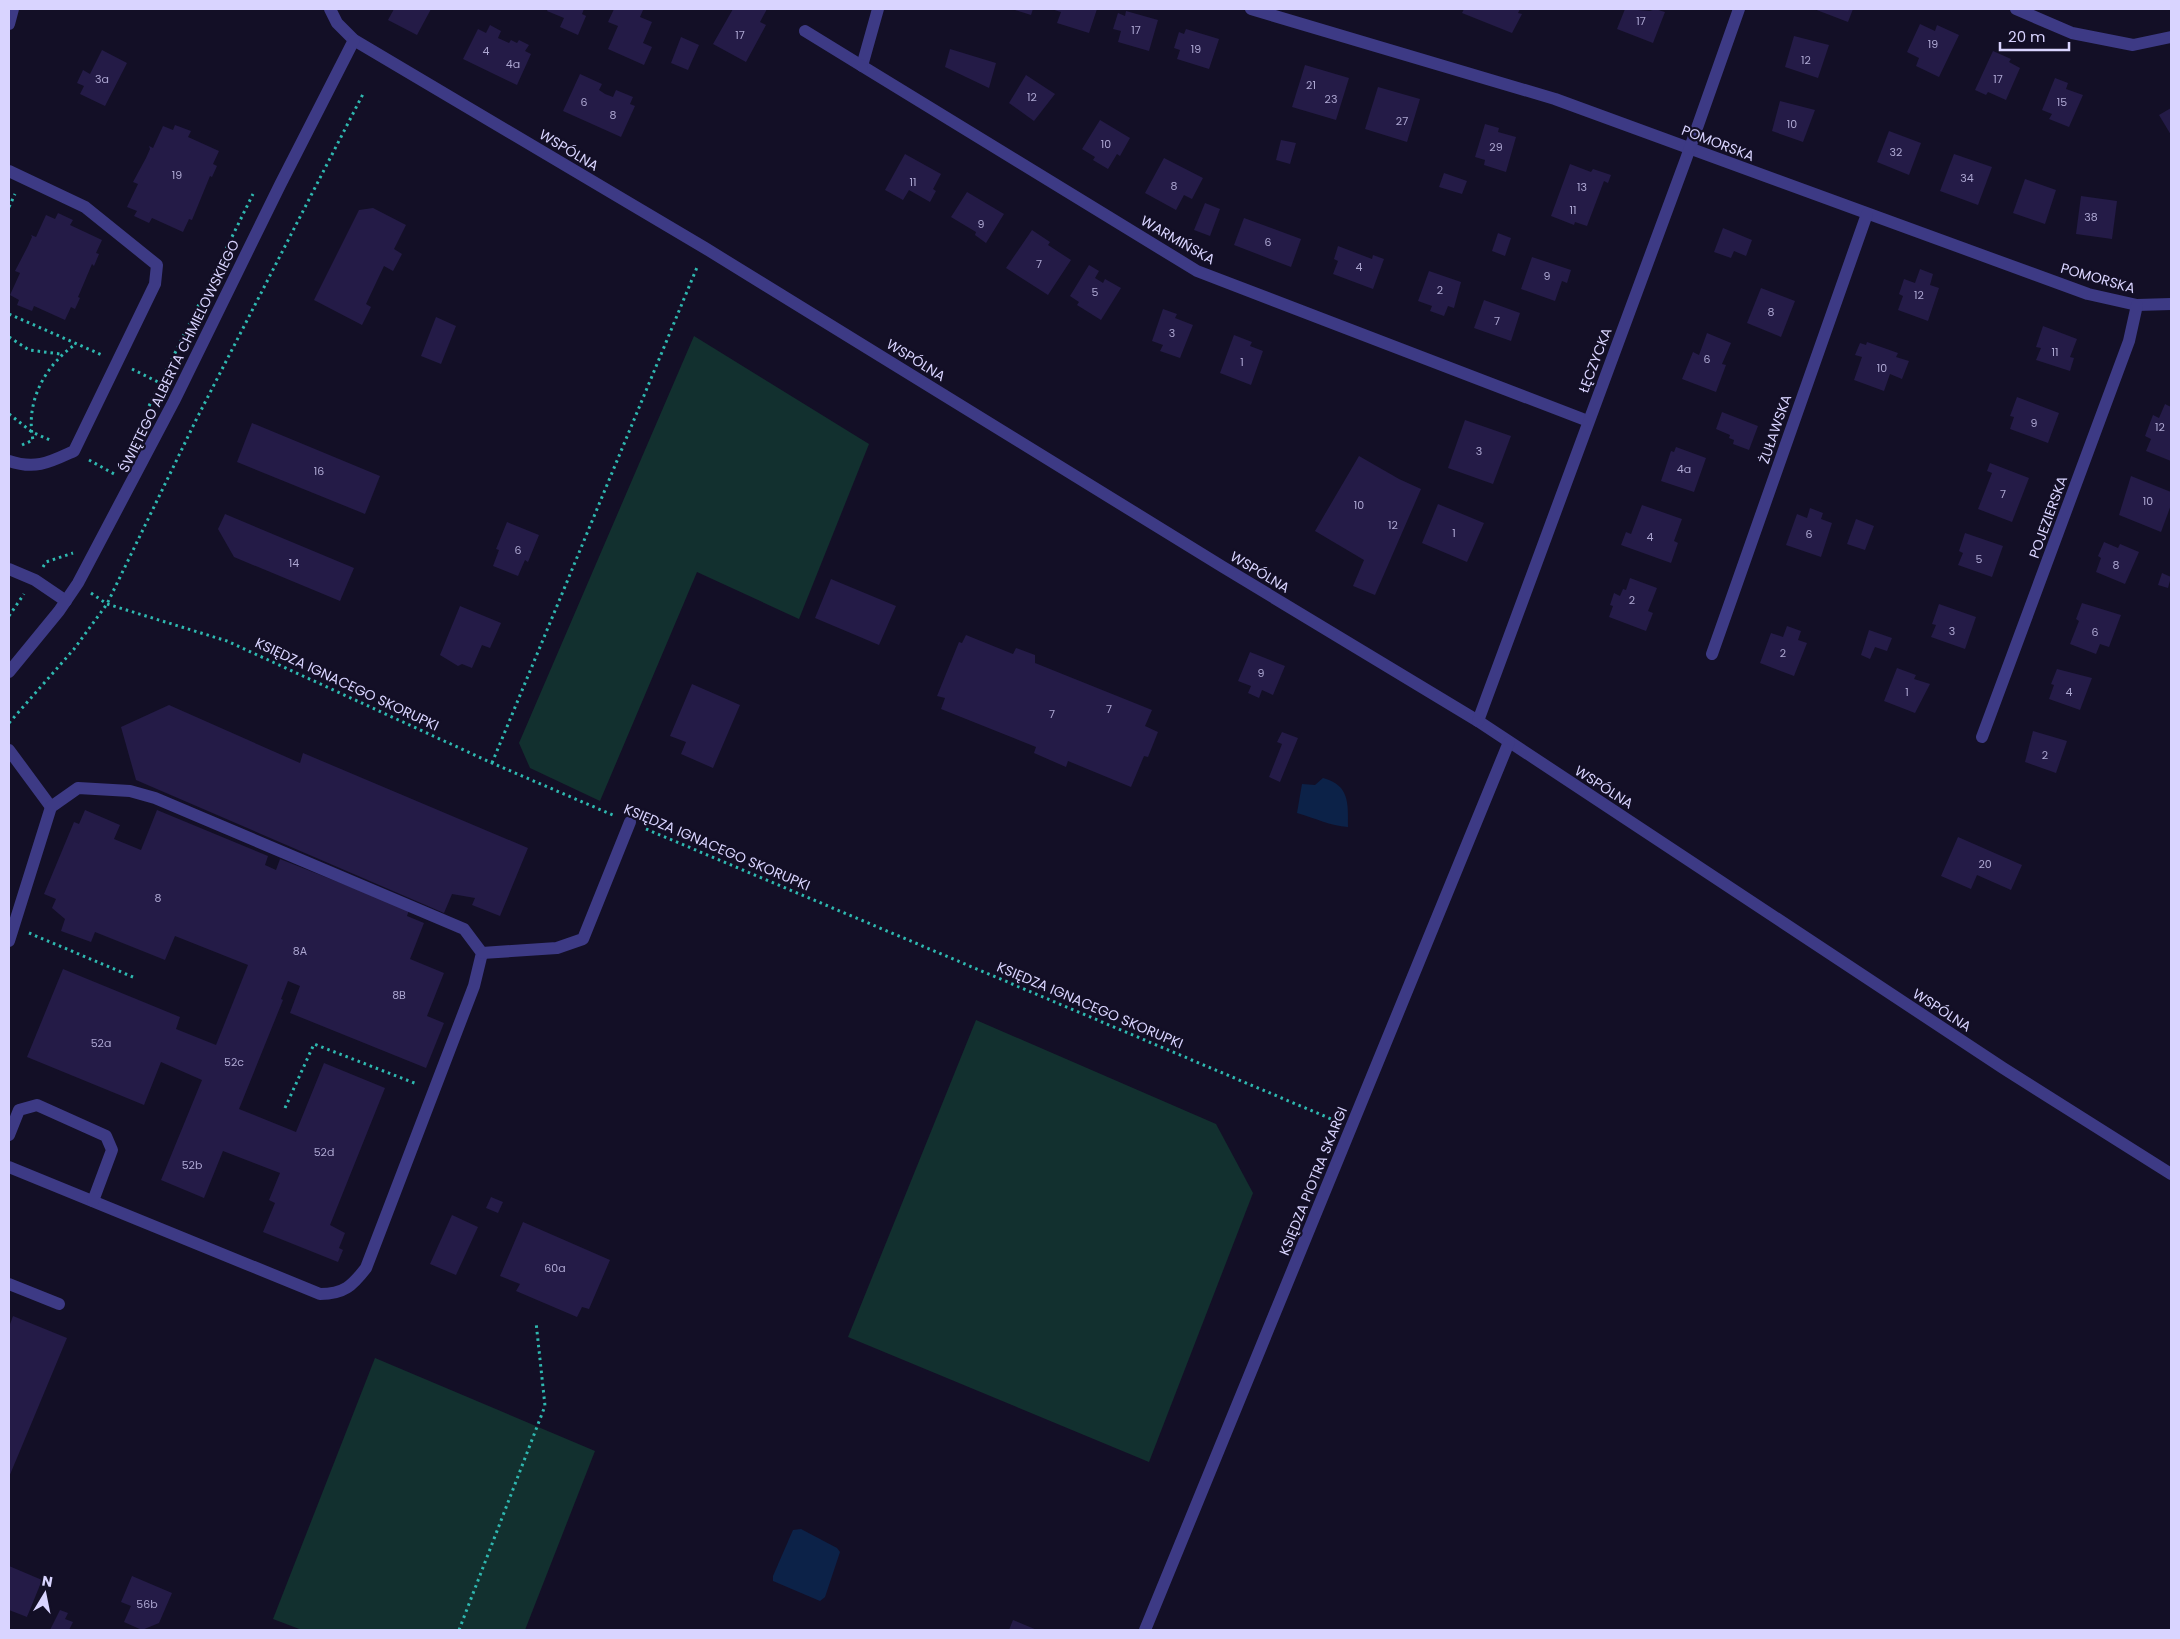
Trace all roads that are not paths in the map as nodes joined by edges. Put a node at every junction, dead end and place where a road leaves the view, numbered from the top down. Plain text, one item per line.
1 (13, 9) edge
2 (330, 9) edge
3 (878, 9) edge
4 (1251, 9) edge
5 (1739, 9) edge
6 (2016, 9) edge
7 (9, 24) edge
8 (805, 31) dead end
9 (2171, 36) edge
10 (354, 40) junction
11 (862, 66) junction
12 (1690, 149) junction
13 (9, 171) edge
14 (1867, 214) junction
15 (2171, 304) edge
16 (2137, 305) junction
17 (1588, 421) junction
18 (9, 461) edge
19 (9, 569) edge
20 (66, 601) junction
21 (1712, 654) dead end
22 (9, 672) edge
23 (1478, 722) junction
24 (1982, 737) dead end
25 (1509, 742) junction
26 (9, 750) edge
27 (51, 807) junction
28 (630, 822) road end
29 (9, 941) edge
30 (482, 954) junction
31 (9, 1135) edge
32 (9, 1167) edge
33 (2171, 1174) edge
34 (92, 1201) junction
35 (9, 1284) edge
36 (59, 1304) dead end
37 (1145, 1630) edge

1 - 7 street
2 - 10 street, WSPÓLNA
3 - 11 street
4 - 12 street, POMORSKA
5 - 12 street, ŁĘCZYCKA
6 - 9 street
8 - 11 street, WARMIŃSKA
10 - 20 street, ŚWIĘTEGO ALBERTA CHMIELOWSKIEGO
10 - 23 street, WSPÓLNA
11 - 17 street, WARMIŃSKA
12 - 14 street, POMORSKA
12 - 17 street, ŁĘCZYCKA
13 - 18 street
14 - 16 street, POMORSKA
14 - 21 street, ŻUŁAWSKA
15 - 16 street, POMORSKA
16 - 24 street, POJEZIERSKA
17 - 23 street, ŁĘCZYCKA
19 - 20 street
20 - 22 street, ŚWIĘTEGO ALBERTA CHMIELOWSKIEGO
23 - 25 street, WSPÓLNA
25 - 33 street, WSPÓLNA
25 - 37 street, KSIĘDZA PIOTRA SKARGI
26 - 27 street
27 - 29 street
27 - 30 street
28 - 30 street
30 - 34 street
31 - 34 street
32 - 34 street
35 - 36 street

